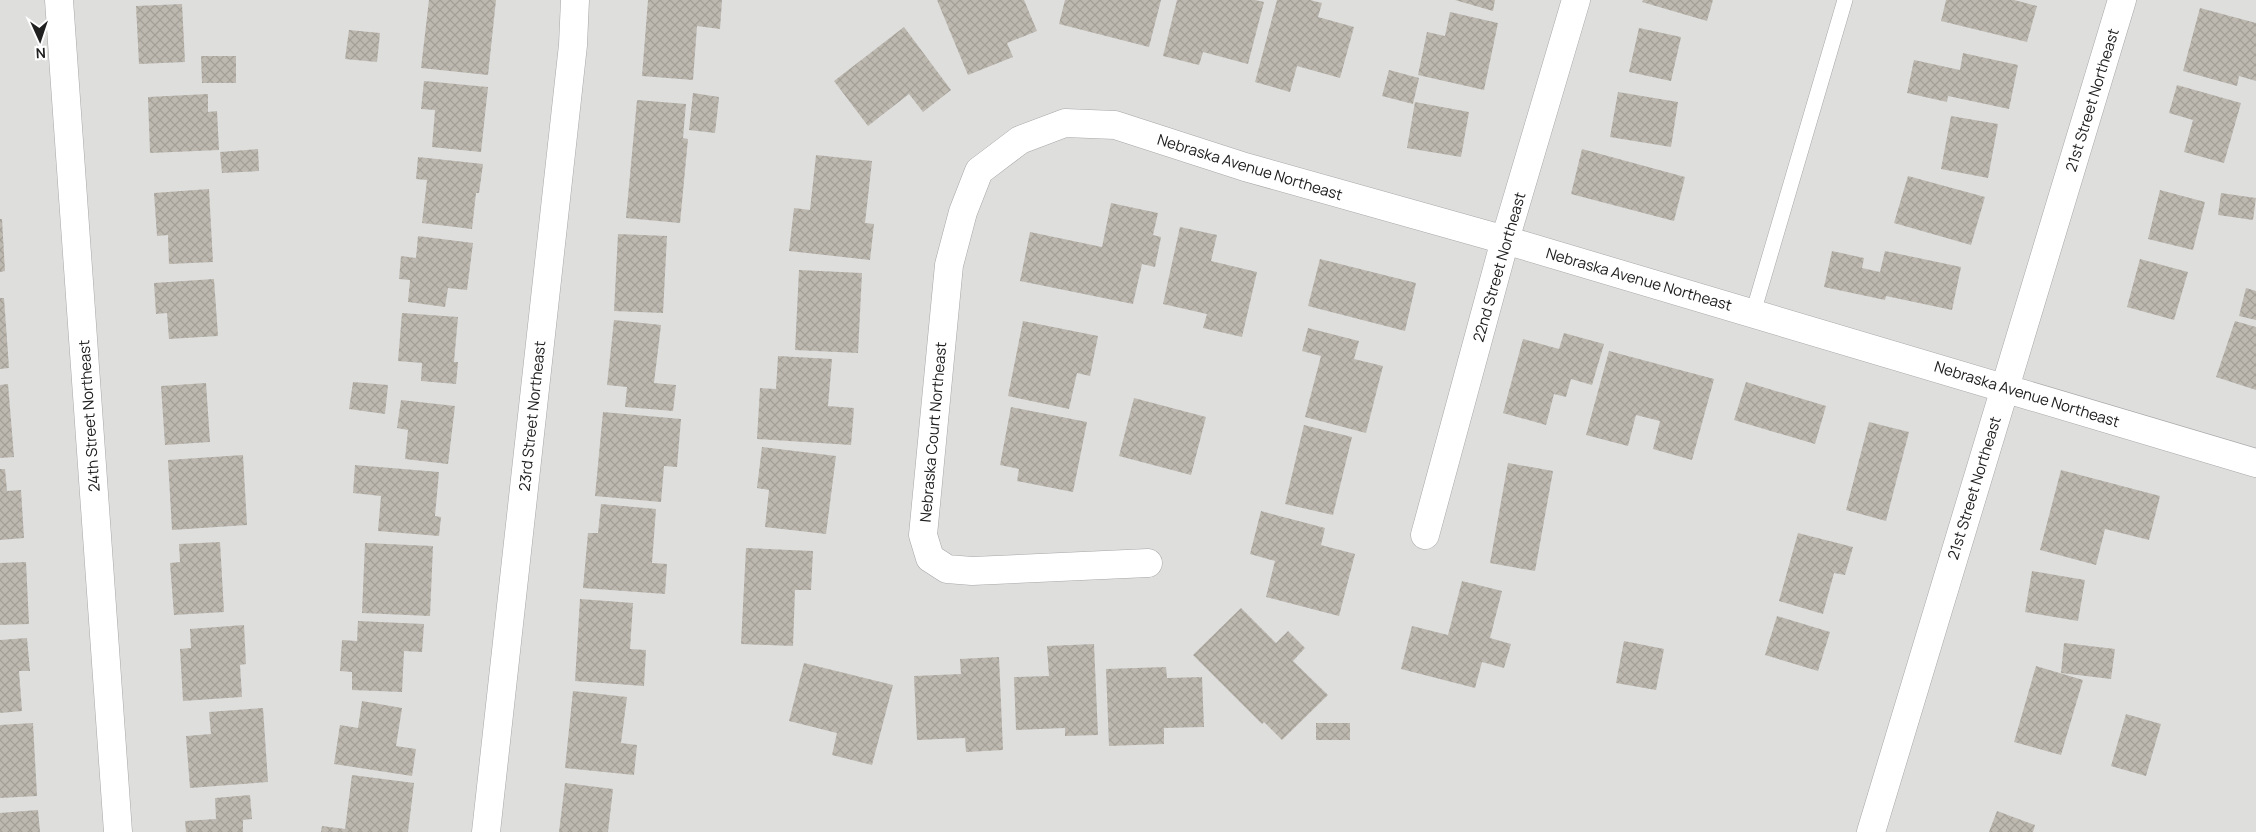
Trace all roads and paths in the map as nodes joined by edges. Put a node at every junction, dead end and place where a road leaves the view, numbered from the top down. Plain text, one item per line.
1 (59, 0) edge
2 (575, 0) edge
3 (1576, 0) edge
4 (1845, 0) edge
5 (2122, 0) edge
6 (1020, 140) joint
7 (1505, 240) junction
8 (1753, 313) junction
9 (2004, 387) junction
10 (2256, 463) edge
11 (1425, 535) dead end
12 (1148, 563) dead end
13 (118, 832) edge
14 (486, 832) edge
15 (1871, 832) edge

1 - 13 street, 24th Street Northeast
2 - 14 street, 23rd Street Northeast
3 - 7 street, 22nd Street Northeast
4 - 8 lane
5 - 9 street, 21st Street Northeast
6 - 7 street, Nebraska Avenue Northeast
6 - 12 street, Nebraska Court Northeast
7 - 8 street, Nebraska Avenue Northeast
7 - 11 street, 22nd Street Northeast
8 - 9 street, Nebraska Avenue Northeast
9 - 10 street, Nebraska Avenue Northeast
9 - 15 street, 21st Street Northeast

